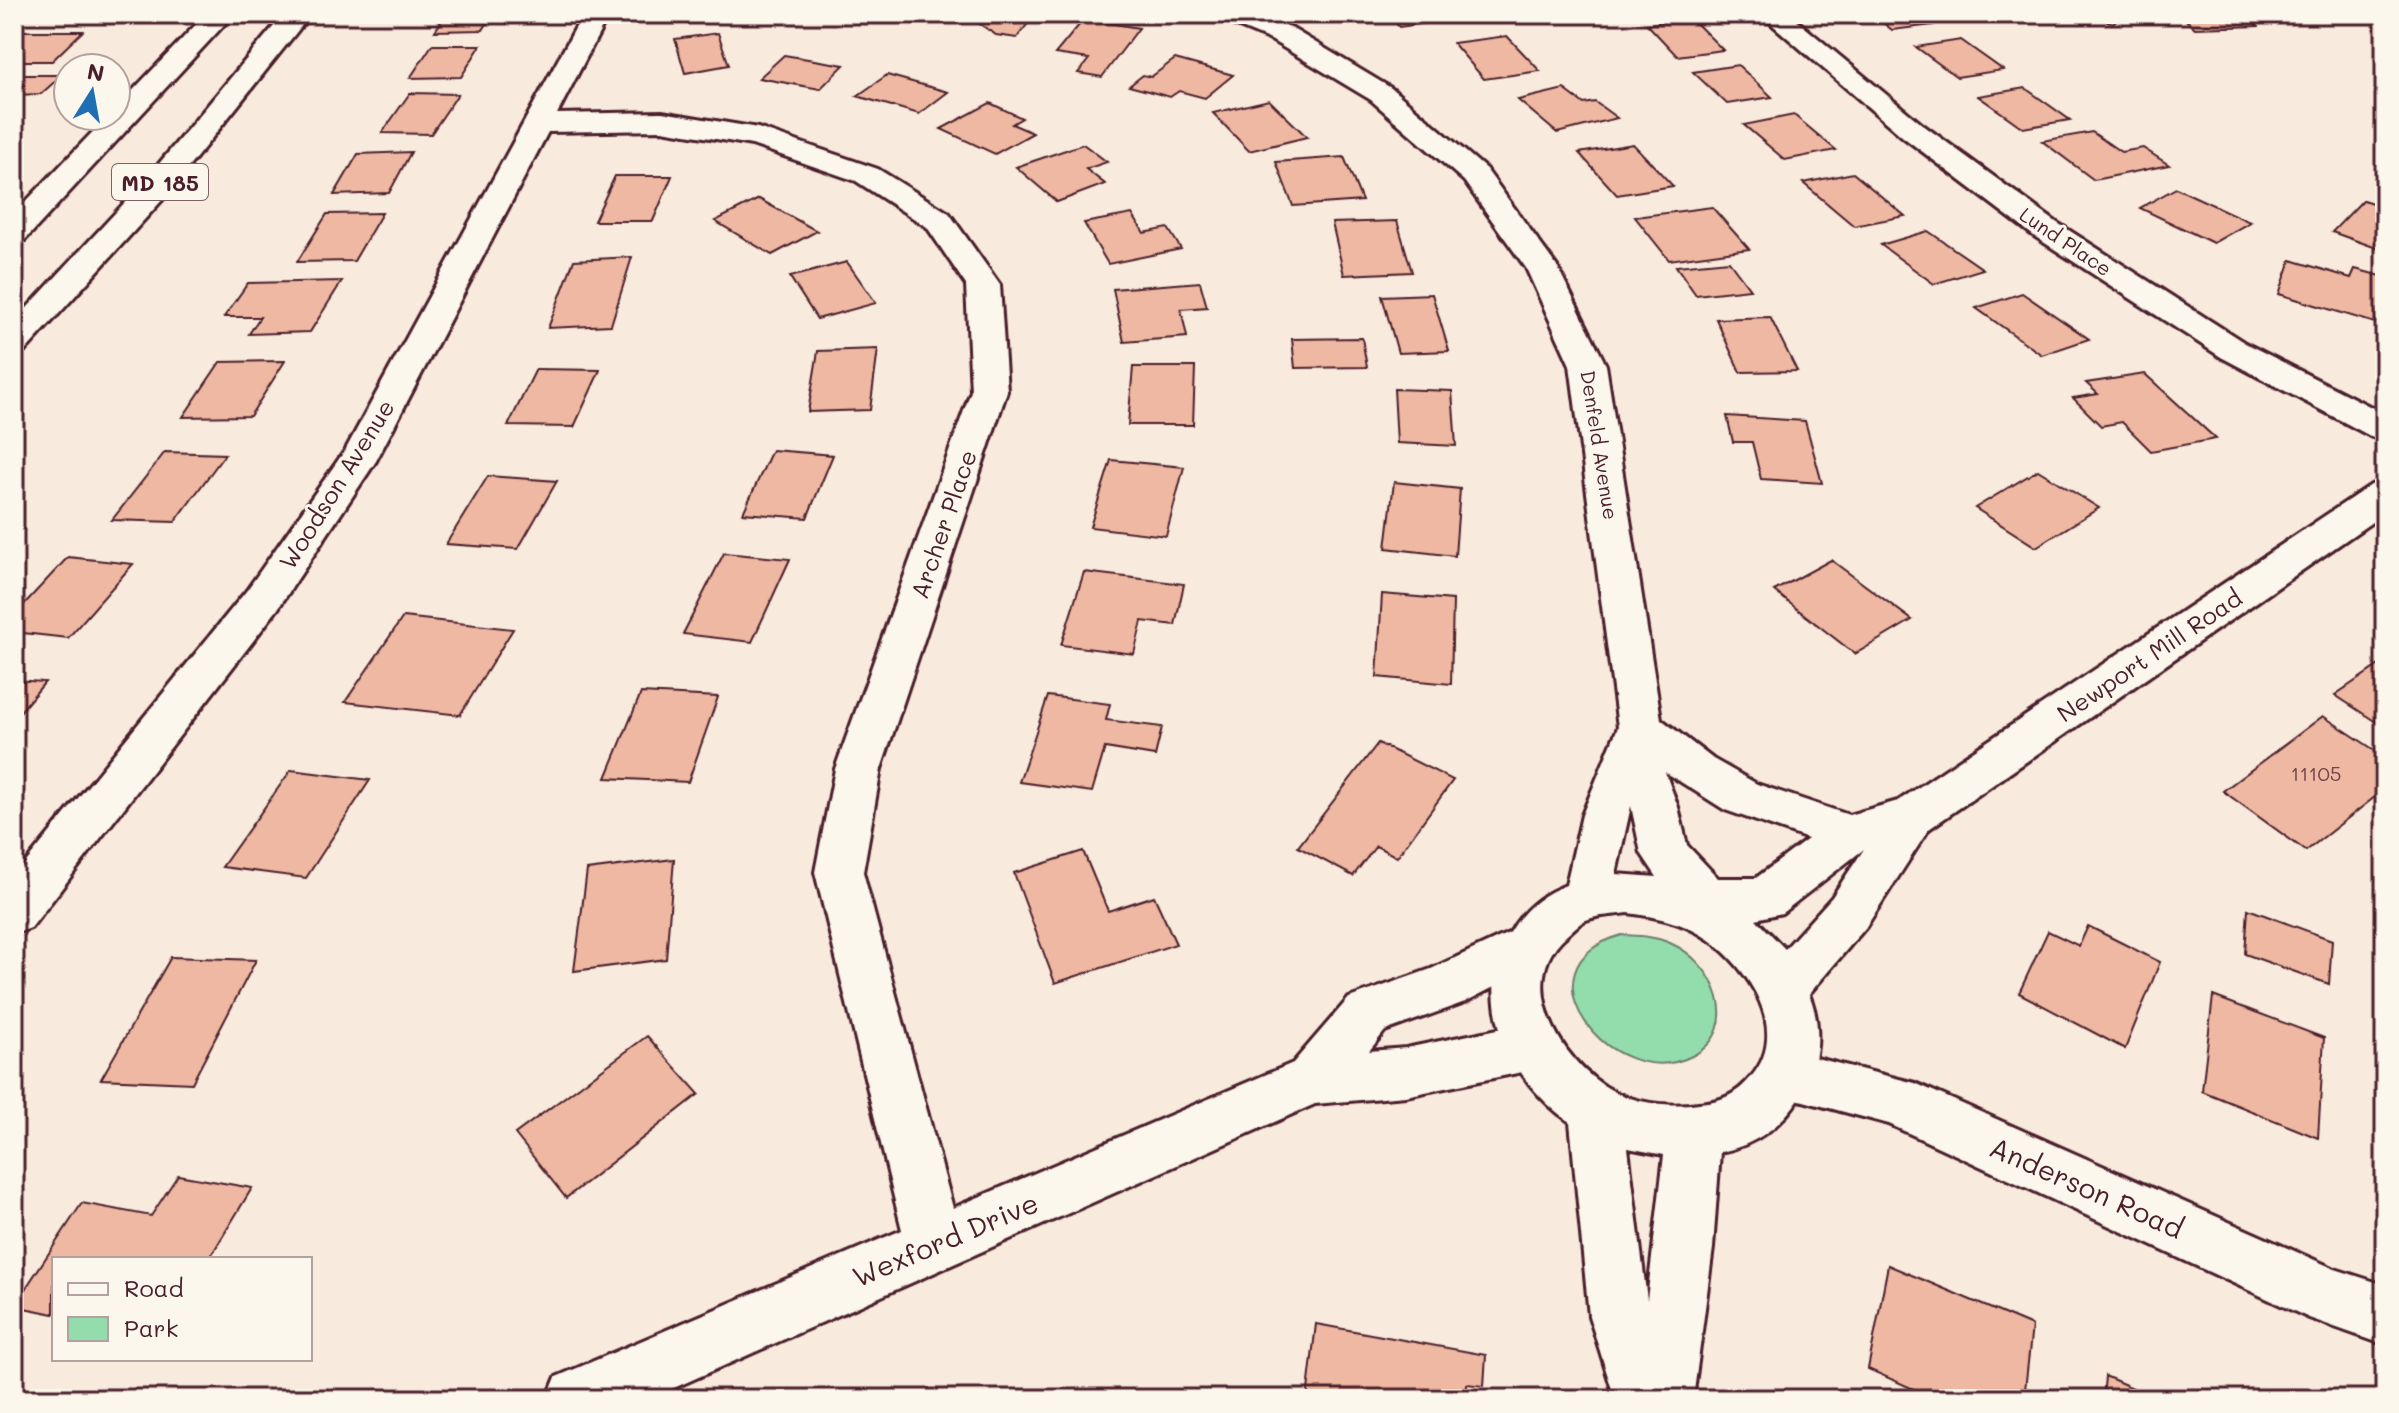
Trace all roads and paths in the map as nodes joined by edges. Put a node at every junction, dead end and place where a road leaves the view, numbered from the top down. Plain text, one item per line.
1 (221, 14) edge
2 (298, 14) edge
3 (596, 14) edge
4 (1231, 14) edge
5 (1773, 14) edge
6 (537, 123) junction
7 (14, 233) edge
8 (14, 343) edge
9 (2385, 429) edge
10 (2385, 494) edge
11 (1638, 740) junction
12 (1912, 816) junction
13 (1849, 834) junction
14 (1590, 898) junction
15 (1704, 910) junction
16 (14, 913) edge
17 (1528, 945) junction
18 (1782, 989) junction
19 (1532, 1046) junction
20 (1785, 1074) junction
21 (1312, 1080) junction
22 (1596, 1110) junction
23 (1694, 1132) junction
24 (934, 1244) junction
25 (2385, 1315) edge
26 (578, 1399) edge
27 (1646, 1399) edge
28 (1662, 1399) edge

1 - 7 street, MD 185
2 - 8 street, MD 185
3 - 6 street, Woodson Avenue
4 - 11 street, Denfeld Avenue
5 - 9 street, Lund Place
6 - 16 street, Woodson Avenue
6 - 24 street, Archer Place
10 - 12 street, Newport Mill Road
11 - 13 street
11 - 14 street
11 - 15 street, Denfeld Avenue
12 - 13 street, Newport Mill Road
12 - 18 street, Newport Mill Road
13 - 15 street, Newport Mill Road
14 - 15 street
14 - 17 street
15 - 18 street
17 - 19 street
17 - 21 street, Wexford Drive
18 - 20 street
19 - 21 street, Wexford Drive
19 - 22 street
20 - 23 street
20 - 25 street, Anderson Road
21 - 24 street, Wexford Drive
22 - 23 street
22 - 27 street
23 - 28 street
24 - 26 street, Wexford Drive

